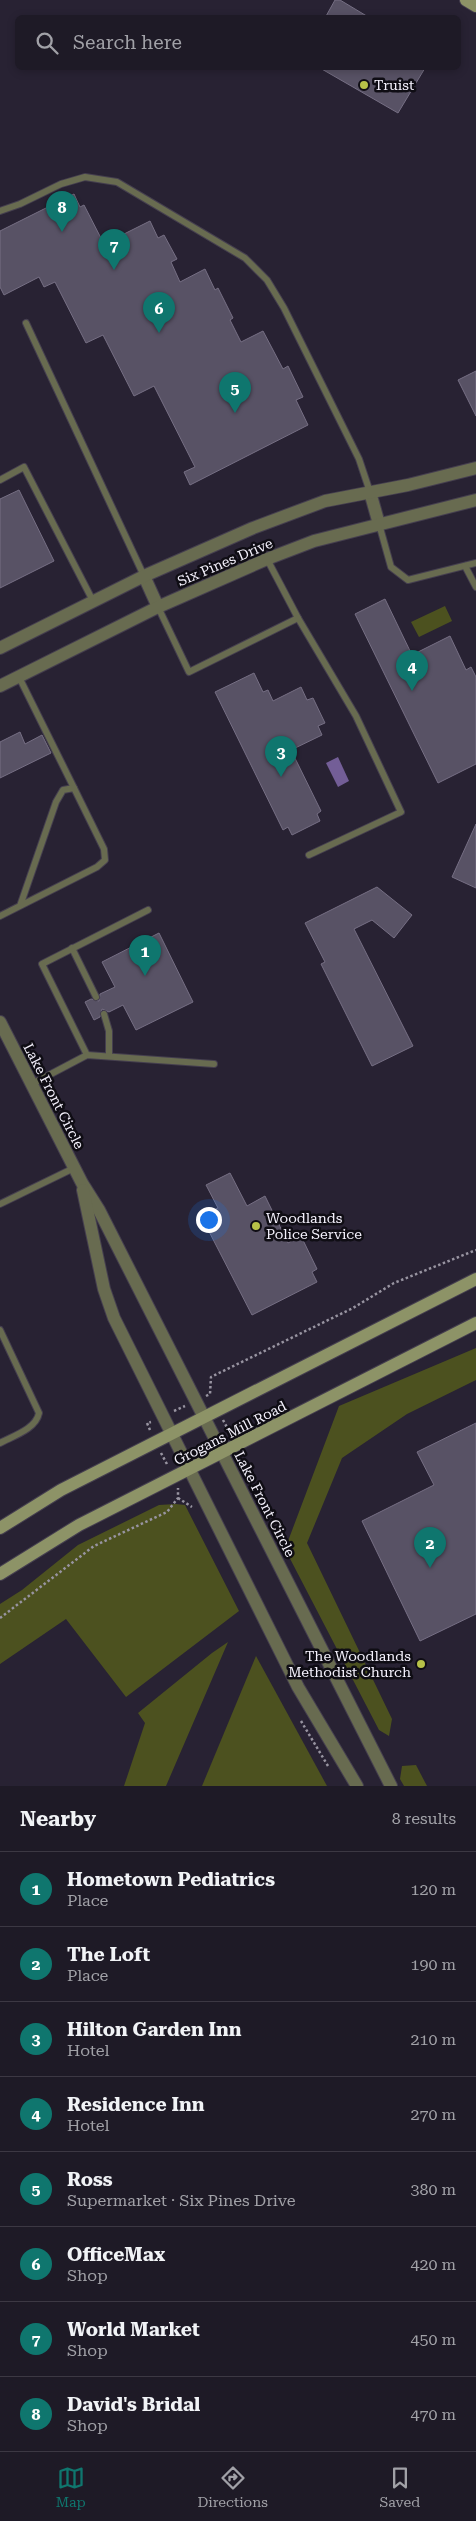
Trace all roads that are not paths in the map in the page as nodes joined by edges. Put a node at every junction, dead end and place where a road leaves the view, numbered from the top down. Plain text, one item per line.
1 (466, 0) edge
2 (476, 6) edge
3 (0, 211) edge
4 (26, 323) dead end
5 (476, 468) edge
6 (0, 480) edge
7 (370, 492) junction
8 (476, 500) edge
9 (379, 524) junction
10 (267, 559) junction
11 (476, 563) edge
12 (465, 566) junction
13 (144, 576) junction
14 (476, 586) edge
15 (93, 601) junction
16 (158, 607) junction
17 (298, 618) junction
18 (0, 648) edge
19 (19, 677) junction
20 (0, 686) edge
21 (74, 788) junction
22 (309, 855) dead end
23 (20, 906) junction
24 (148, 910) dead end
25 (0, 916) edge
26 (72, 948) junction
27 (96, 997) dead end
28 (104, 1014) dead end
29 (2, 1029) edge
30 (88, 1054) junction
31 (108, 1055) junction
32 (214, 1064) dead end
33 (32, 1084) junction
34 (74, 1168) junction
35 (82, 1183) junction
36 (0, 1204) edge
37 (476, 1279) edge
38 (476, 1323) edge
39 (0, 1330) edge
40 (204, 1418) junction
41 (172, 1434) junction
42 (0, 1443) edge
43 (223, 1453) junction
44 (191, 1469) junction
45 (0, 1528) edge
46 (0, 1574) edge
47 (357, 1786) edge
48 (391, 1786) edge

1 - 2 main road
3 - 7 lane
4 - 13 lane
5 - 7 street, Six Pines Drive
6 - 15 lane
7 - 9 street
7 - 13 street, Six Pines Drive
8 - 9 street, Six Pines Drive
9 - 10 street, Six Pines Drive
9 - 12 lane
10 - 16 street, Six Pines Drive
10 - 17 lane
11 - 12 lane
12 - 14 lane
13 - 15 street, Six Pines Drive
13 - 16 street
15 - 18 street, Six Pines Drive
16 - 17 lane
16 - 19 street, Six Pines Drive
17 - 22 lane
19 - 20 street, Six Pines Drive
19 - 21 lane
21 - 23 lane
21 - 23 lane
23 - 25 lane
24 - 26 lane
26 - 27 lane
26 - 30 lane
28 - 31 lane
29 - 33 street, Lake Front Circle
30 - 31 lane
30 - 33 lane
31 - 32 lane
33 - 34 street, Lake Front Circle
34 - 35 street, Lake Front Circle
34 - 36 lane
35 - 40 street, Lake Front Circle
35 - 41 street, Lake Front Circle
37 - 40 main road, Grogans Mill Road
38 - 43 main road, Grogans Mill Road
39 - 42 lane
40 - 41 main road, Grogans Mill Road
40 - 43 street, Lake Front Circle
41 - 44 street, Lake Front Circle
41 - 45 main road, Grogans Mill Road
43 - 44 main road, Grogans Mill Road
43 - 48 street, Lake Front Circle
44 - 46 main road, Grogans Mill Road
44 - 47 street, Lake Front Circle

